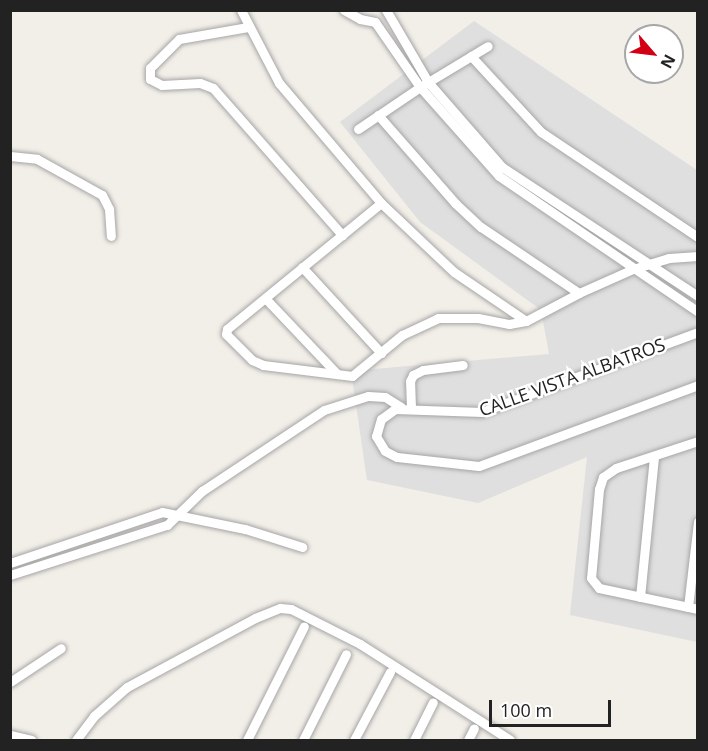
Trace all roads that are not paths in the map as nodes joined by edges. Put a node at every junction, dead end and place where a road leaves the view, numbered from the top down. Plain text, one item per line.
1 (241, 10) edge
2 (344, 10) edge
3 (386, 11) edge
4 (375, 22) junction
5 (248, 27) junction
6 (488, 46) dead end
7 (471, 56) junction
8 (424, 84) junction
9 (378, 115) junction
10 (358, 129) dead end
11 (10, 156) edge
12 (381, 203) junction
13 (342, 235) junction
14 (111, 236) dead end
15 (698, 237) edge
16 (698, 256) edge
17 (648, 264) junction
18 (302, 267) junction
19 (633, 269) junction
20 (579, 293) junction
21 (698, 296) edge
22 (265, 298) junction
23 (698, 312) edge
24 (526, 321) junction
25 (698, 332) edge
26 (381, 353) junction
27 (463, 365) dead end
28 (337, 374) junction
29 (698, 385) edge
30 (406, 408) junction
31 (698, 441) edge
32 (654, 456) junction
33 (181, 515) junction
34 (698, 522) edge
35 (302, 547) dead end
36 (10, 563) edge
37 (10, 575) edge
38 (640, 597) junction
39 (693, 608) edge
40 (304, 626) dead end
41 (61, 648) dead end
42 (346, 654) dead end
43 (390, 672) dead end
44 (10, 682) edge
45 (433, 702) dead end
46 (474, 728) dead end
47 (10, 735) edge
48 (31, 741) edge
49 (76, 741) edge
50 (247, 741) edge
51 (303, 741) edge
52 (354, 741) edge
53 (414, 741) edge
54 (468, 741) edge
55 (510, 741) edge

1 - 5 street
2 - 4 street
3 - 4 street
3 - 8 street
4 - 8 street
5 - 12 street
5 - 13 street
6 - 7 street
7 - 8 street
7 - 15 street
8 - 9 street
8 - 17 street
8 - 19 street
9 - 10 street
9 - 20 street
11 - 14 street
12 - 13 street
12 - 24 street
13 - 18 street
16 - 17 street
17 - 19 street
17 - 21 street
18 - 22 street
18 - 26 street
19 - 20 street
19 - 23 street
20 - 24 street
22 - 28 street
22 - 28 street
24 - 26 street
25 - 30 street, CALLE VISTA ALBATROS
26 - 28 street
27 - 30 street
29 - 30 street
30 - 33 street, CALLE VISTA ALBATROS
31 - 32 street
32 - 38 street
32 - 38 street
33 - 35 street
33 - 36 street
33 - 37 street, CALLE VISTA ALBATROS
34 - 39 street
38 - 39 street
40 - 50 street
41 - 44 street
42 - 51 street
43 - 52 street
45 - 53 street
46 - 54 street
47 - 48 street
49 - 55 street

